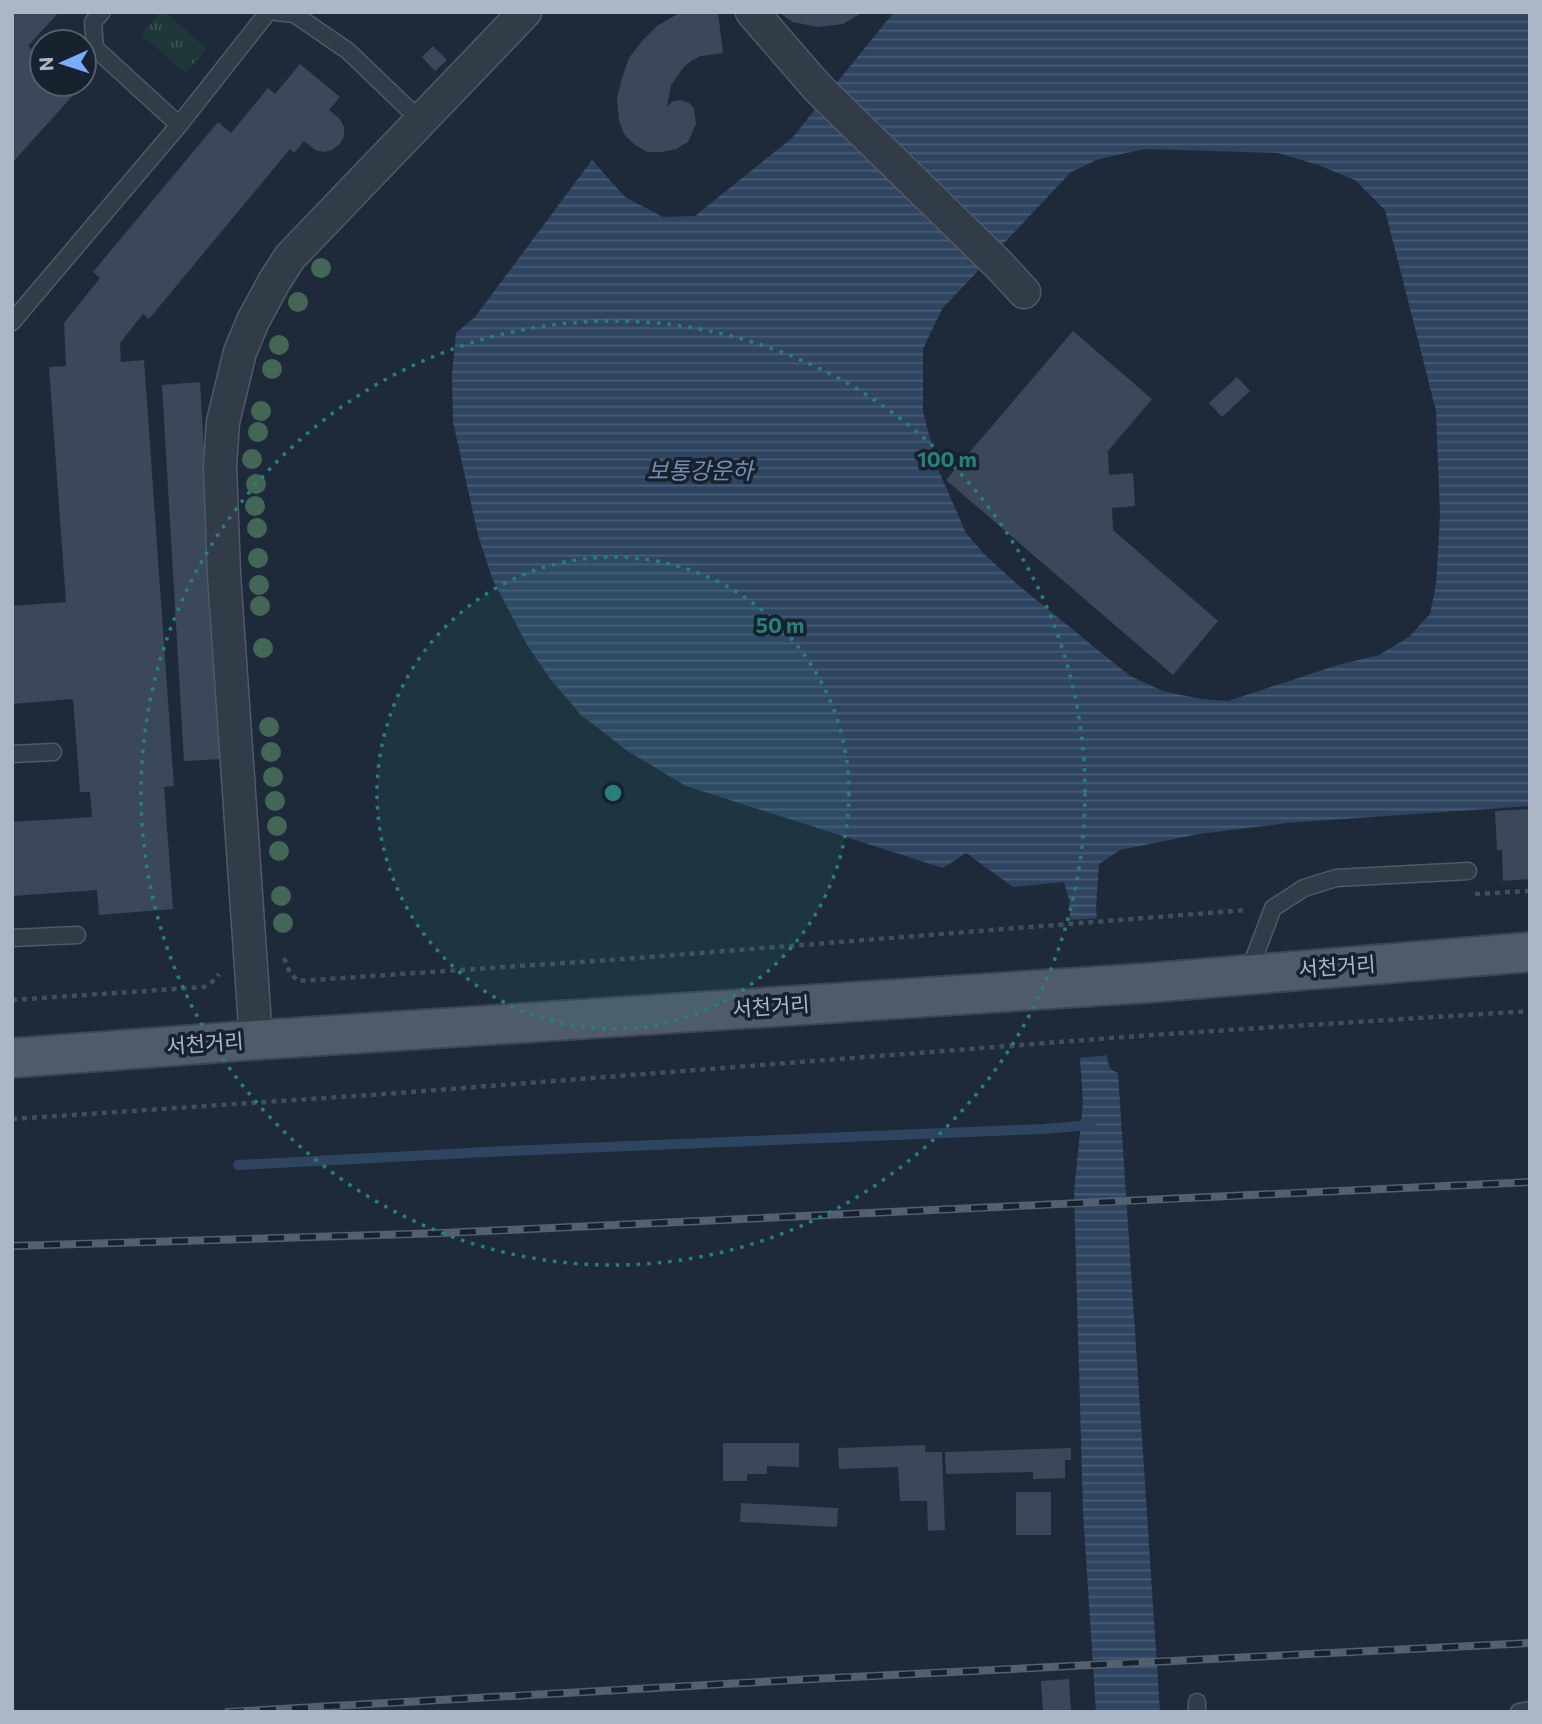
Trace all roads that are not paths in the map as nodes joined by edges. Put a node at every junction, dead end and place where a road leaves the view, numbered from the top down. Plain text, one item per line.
1 (102, 12) edge
2 (268, 12) edge
3 (276, 12) edge
4 (525, 12) edge
5 (752, 12) edge
6 (421, 121) junction
7 (179, 125) junction
8 (1024, 292) dead end
9 (12, 322) edge
10 (53, 752) dead end
11 (12, 754) edge
12 (1468, 871) dead end
13 (77, 935) dead end
14 (12, 938) edge
15 (1530, 952) edge
16 (1248, 974) junction
17 (256, 1040) junction
18 (12, 1058) edge
19 (1530, 1710) edge
20 (1519, 1712) edge

1 - 7 lane
2 - 7 lane
3 - 6 lane
4 - 6 street
5 - 8 street
6 - 17 street
7 - 9 lane
10 - 11 lane
12 - 16 lane
13 - 14 lane
15 - 16 main road, 서천거리
16 - 17 main road, 서천거리
17 - 18 main road, 서천거리
19 - 20 lane

